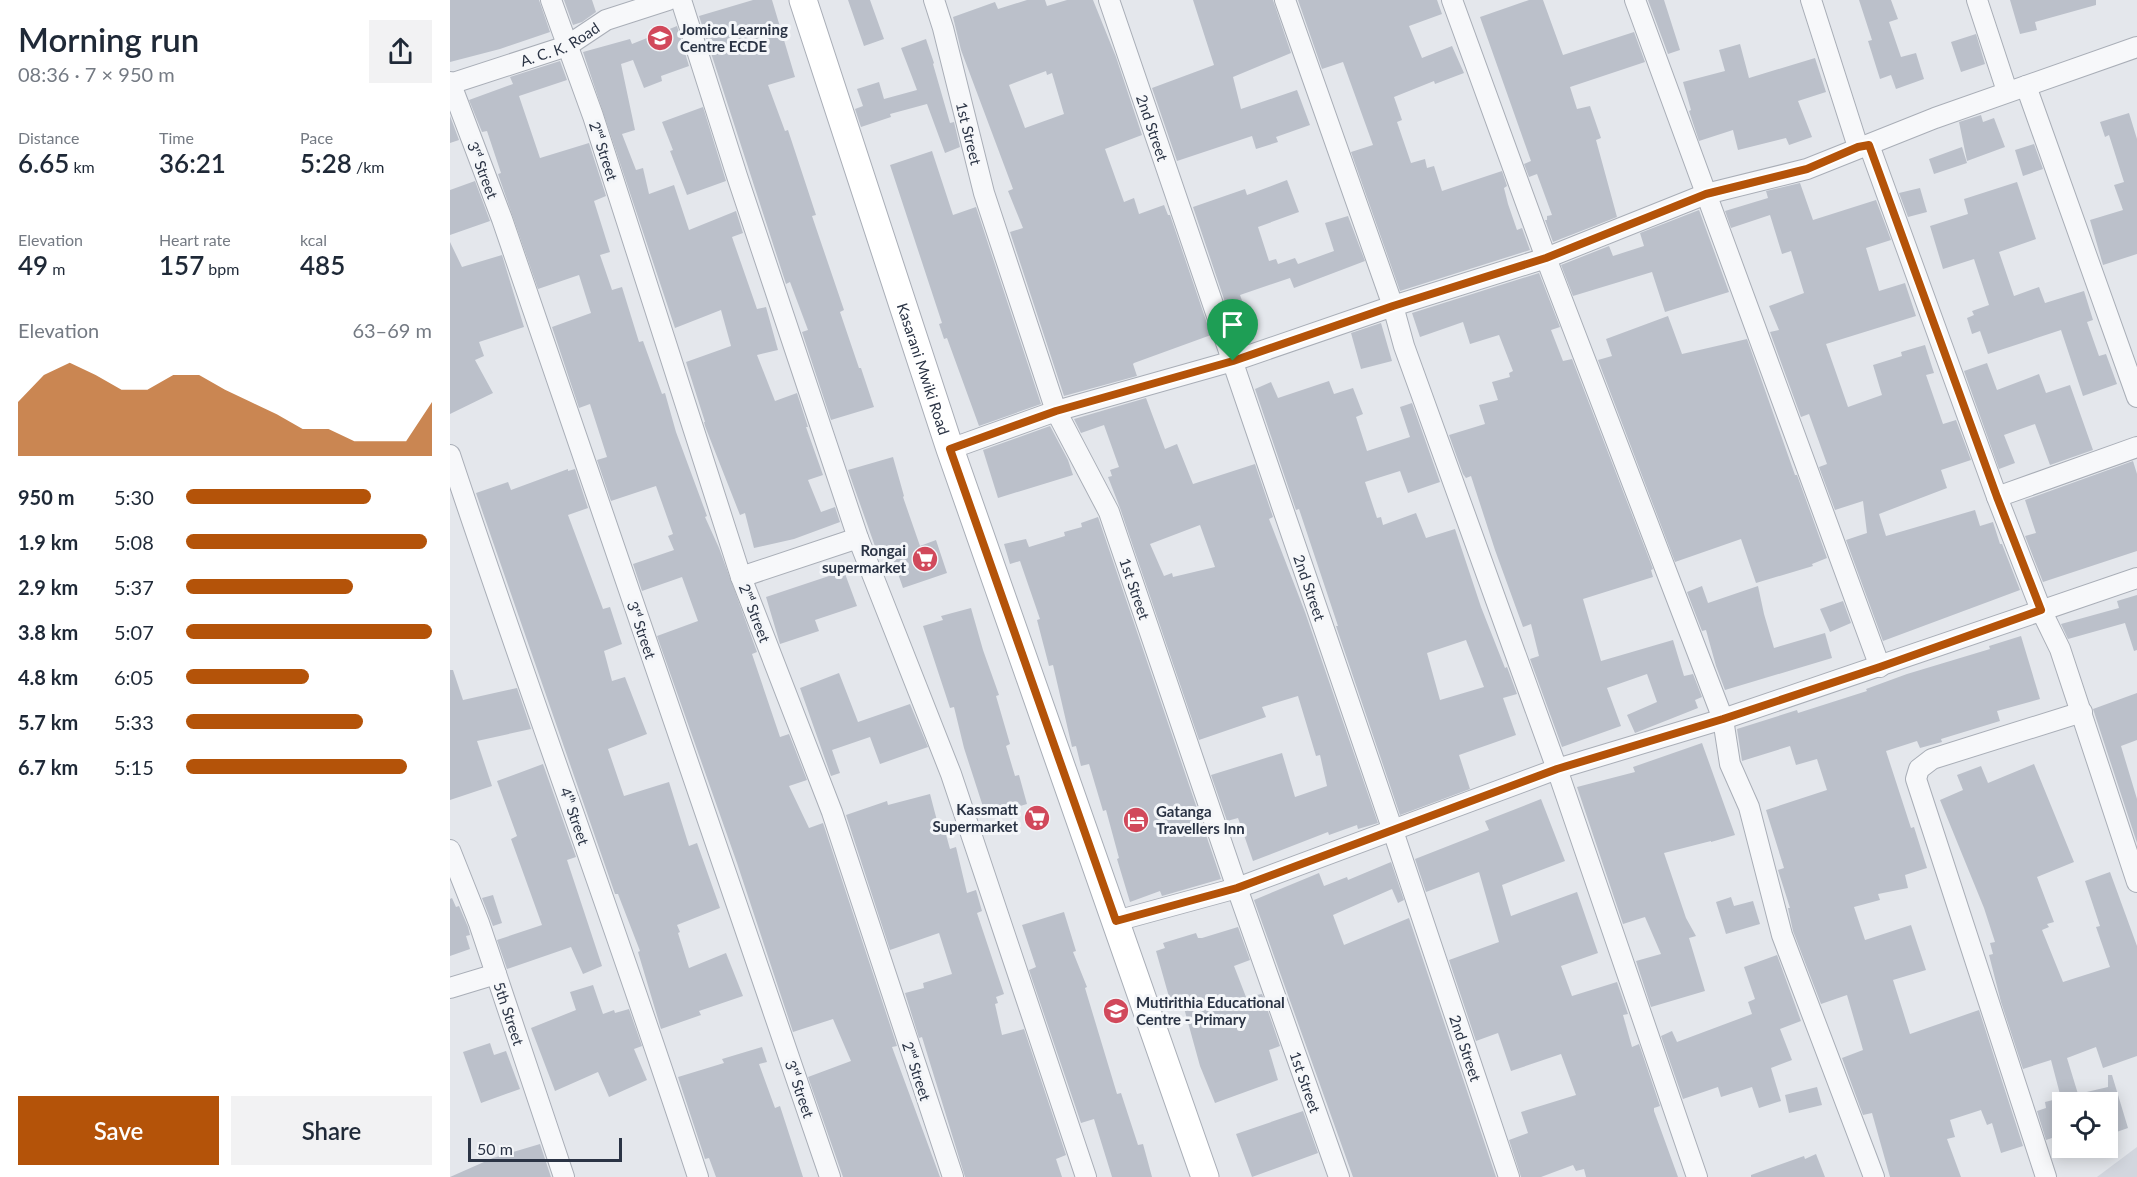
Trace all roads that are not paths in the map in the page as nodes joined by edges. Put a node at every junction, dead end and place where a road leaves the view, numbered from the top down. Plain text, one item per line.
1 (551, 0) edge
2 (668, 0) edge
3 (681, 0) edge
4 (802, 0) edge
5 (934, 0) edge
6 (1109, 0) edge
7 (1285, 0) edge
8 (1452, 0) edge
9 (1635, 0) edge
10 (1811, 0) edge
11 (1977, 0) edge
12 (567, 46) junction
13 (2137, 47) edge
14 (450, 83) edge
15 (2016, 89) junction
16 (1864, 146) junction
17 (1706, 194) junction
18 (1546, 258) junction
19 (1393, 306) junction
20 (1233, 361) junction
21 (2137, 397) edge
22 (1056, 411) junction
23 (2137, 447) edge
24 (950, 449) junction
25 (450, 455) edge
26 (1997, 497) junction
27 (858, 538) junction
28 (741, 578) junction
29 (2137, 578) edge
30 (2041, 610) junction
31 (1880, 667) junction
32 (2082, 712) junction
33 (1723, 719) junction
34 (1557, 769) junction
35 (1394, 831) junction
36 (450, 850) edge
37 (2137, 882) edge
38 (1237, 888) junction
39 (1116, 921) junction
40 (496, 974) junction
41 (450, 988) edge
42 (564, 1177) edge
43 (698, 1177) edge
44 (830, 1177) edge
45 (953, 1177) edge
46 (1086, 1177) edge
47 (1205, 1177) edge
48 (1339, 1177) edge
49 (1509, 1177) edge
50 (1697, 1177) edge
51 (1874, 1177) edge
52 (2046, 1177) edge

1 - 12 street, 2ⁿᵈ Street
2 - 12 street, A. C. K. Road
3 - 27 street
4 - 24 main road, Kasarani Mwiki Road
5 - 22 street, 1st Street
6 - 20 street, 2nd Street
7 - 19 street
8 - 18 street
9 - 17 street
10 - 16 street
11 - 15 street
12 - 14 street, A. C. K. Road
12 - 28 street, 2ⁿᵈ Street
13 - 15 street
14 - 44 street, 3ʳᵈ Street
15 - 16 street
15 - 21 street
16 - 17 street
16 - 26 street
17 - 18 street
17 - 31 street
18 - 19 street
18 - 33 street
19 - 20 street
19 - 34 street
20 - 22 street
20 - 35 street, 2nd Street
22 - 24 street
22 - 38 street, 1st Street
23 - 26 street
24 - 39 main road, Kasarani Mwiki Road
25 - 43 street, 4ᵗʰ Street
26 - 30 street
27 - 28 street
27 - 46 street
28 - 45 street, 2ⁿᵈ Street
29 - 30 street
30 - 31 street
30 - 32 street
31 - 33 street
32 - 37 street
32 - 52 street
33 - 34 street
33 - 51 street
34 - 35 street
34 - 50 street
35 - 38 street
35 - 49 street, 2nd Street
36 - 40 street, 5th Street
38 - 39 street
38 - 48 street, 1st Street
39 - 47 main road, Kasarani Mwiki Road
40 - 41 street
40 - 42 street, 5th Street

